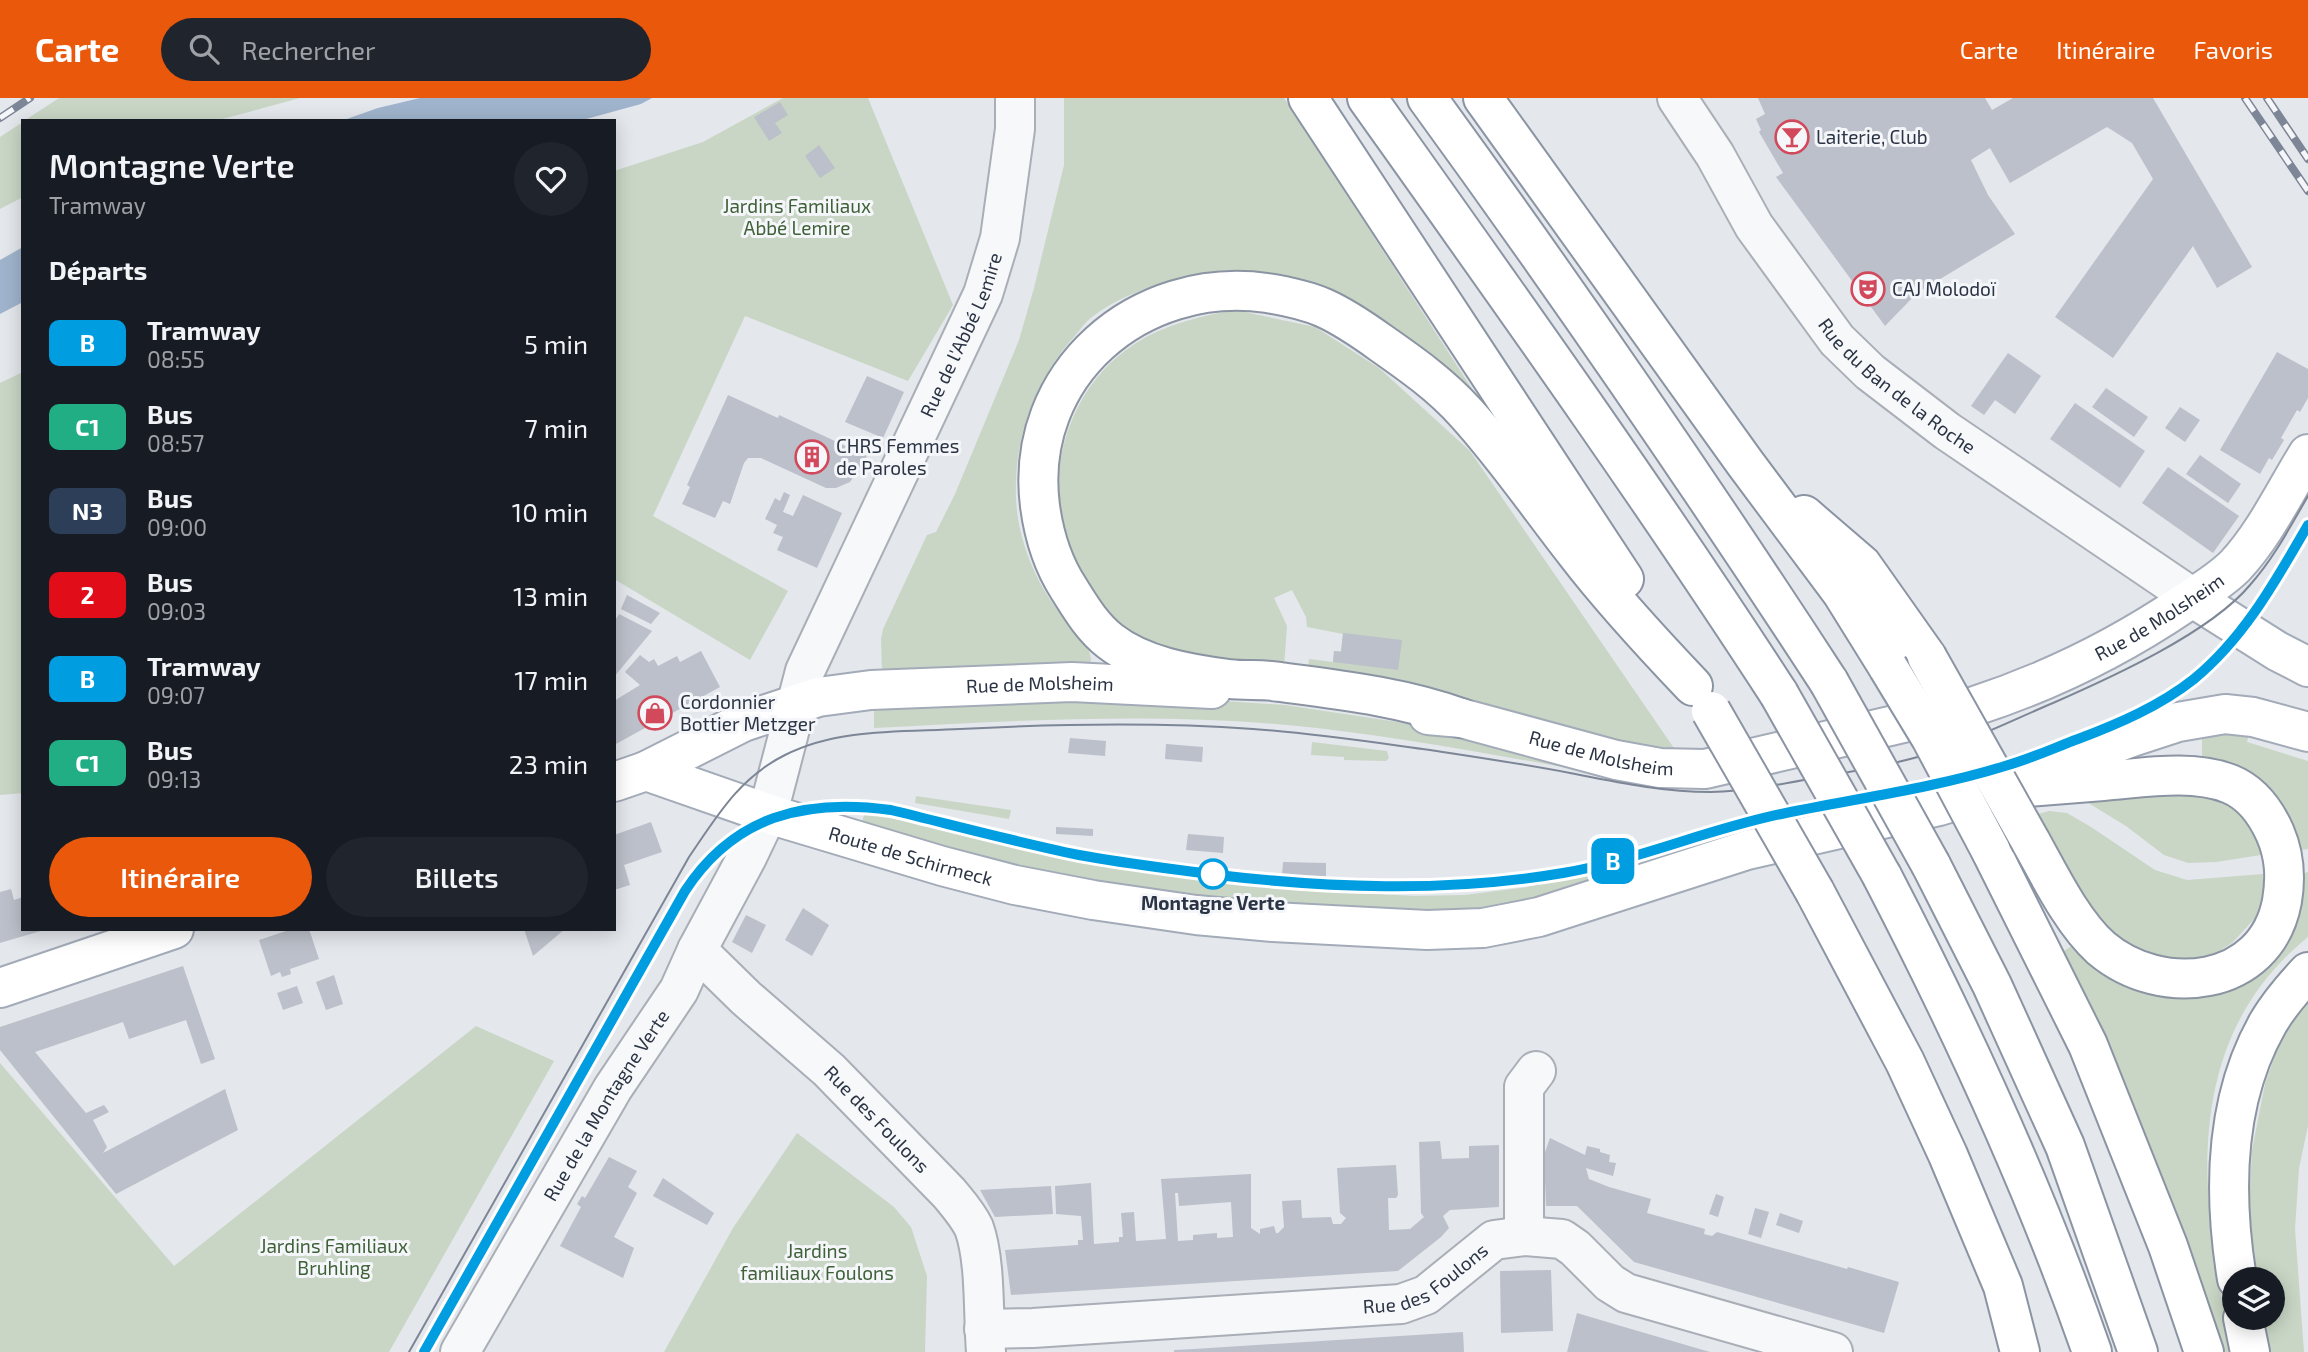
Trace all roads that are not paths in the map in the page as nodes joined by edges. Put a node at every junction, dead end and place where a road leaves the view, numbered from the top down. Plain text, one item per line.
1 (1016, 98) edge
2 (1308, 98) edge
3 (1367, 98) edge
4 (1427, 98) edge
5 (1483, 98) edge
6 (1678, 98) edge
7 (2308, 454) edge
8 (1745, 463) junction
9 (2193, 598) junction
10 (2308, 667) edge
11 (800, 687) junction
12 (1702, 699) junction
13 (1461, 718) junction
14 (2308, 732) edge
15 (630, 776) edge
16 (1992, 790) junction
17 (768, 813) junction
18 (820, 829) junction
19 (747, 857) junction
20 (168, 931) edge
21 (697, 950) junction
22 (2308, 972) edge
23 (0, 988) edge
24 (1536, 1071) dead end
25 (1524, 1236) junction
26 (2235, 1267) edge
27 (2245, 1330) edge
28 (985, 1340) edge
29 (460, 1352) edge
30 (1833, 1352) edge
31 (2020, 1352) edge
32 (2092, 1352) edge
33 (2138, 1352) edge
34 (2204, 1352) edge
35 (2249, 1352) edge

1 - 11 street, Rue de l'Abbé Lemire
2 - 12 main road
3 - 32 main road, bridge
4 - 33 main road, bridge
5 - 8 main road
6 - 9 street, Rue du Ban de la Roche
7 - 9 main road, Rue de Molsheim
8 - 16 main road, bridge
8 - 34 main road, bridge
9 - 10 main road
9 - 13 main road, Rue de Molsheim
11 - 13 main road, Rue de Molsheim
11 - 15 main road, Route de Schirmeck
11 - 17 street, Rue de la Montagne Verte
12 - 13 main road
12 - 31 main road, bridge
14 - 16 main road
15 - 17 main road, Route de Schirmeck
16 - 18 main road, Route de Schirmeck
17 - 18 main road, Route de Schirmeck
17 - 19 street, Rue de la Montagne Verte
18 - 19 street, Rue de la Montagne Verte
19 - 21 street, Rue de la Montagne Verte
20 - 23 main road
21 - 28 street, Rue des Foulons
21 - 29 street, Rue de la Montagne Verte
22 - 26 main road
24 - 25 street
25 - 28 street, Rue des Foulons
25 - 30 street, Rue des Foulons
27 - 35 main road

